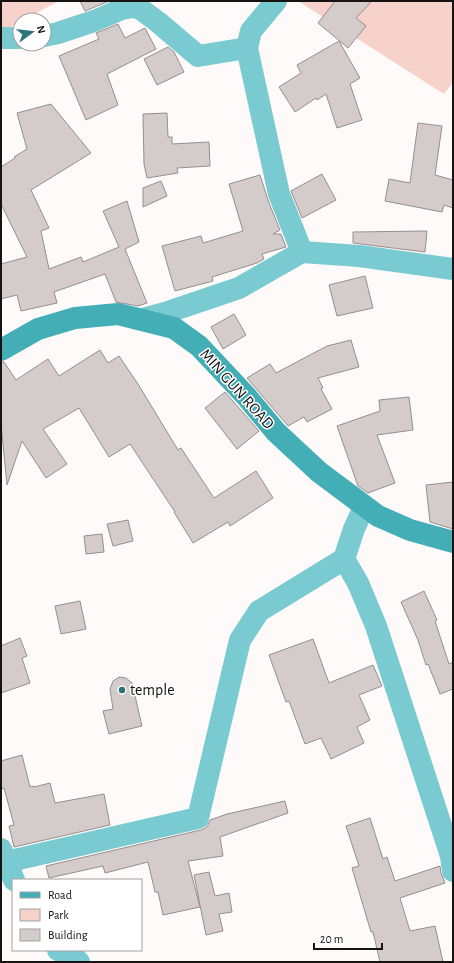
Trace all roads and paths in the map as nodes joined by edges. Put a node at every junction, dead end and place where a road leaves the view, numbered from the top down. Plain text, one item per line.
1 (276, 1) edge
2 (52, 34) edge
3 (1, 38) edge
4 (12, 38) edge
5 (247, 48) junction
6 (302, 252) junction
7 (453, 269) edge
8 (142, 319) junction
9 (1, 350) edge
10 (364, 507) junction
11 (453, 542) edge
12 (344, 559) junction
13 (6, 863) edge
14 (453, 872) edge
15 (60, 951) edge
16 (79, 962) edge

1 - 5 street
2 - 5 street
3 - 4 street
5 - 6 street
6 - 7 street
6 - 8 street
8 - 9 street, MIN GUN ROAD
8 - 10 street, MIN GUN ROAD
10 - 11 street, MIN GUN ROAD
10 - 12 street
12 - 13 street
12 - 14 street
15 - 16 street

